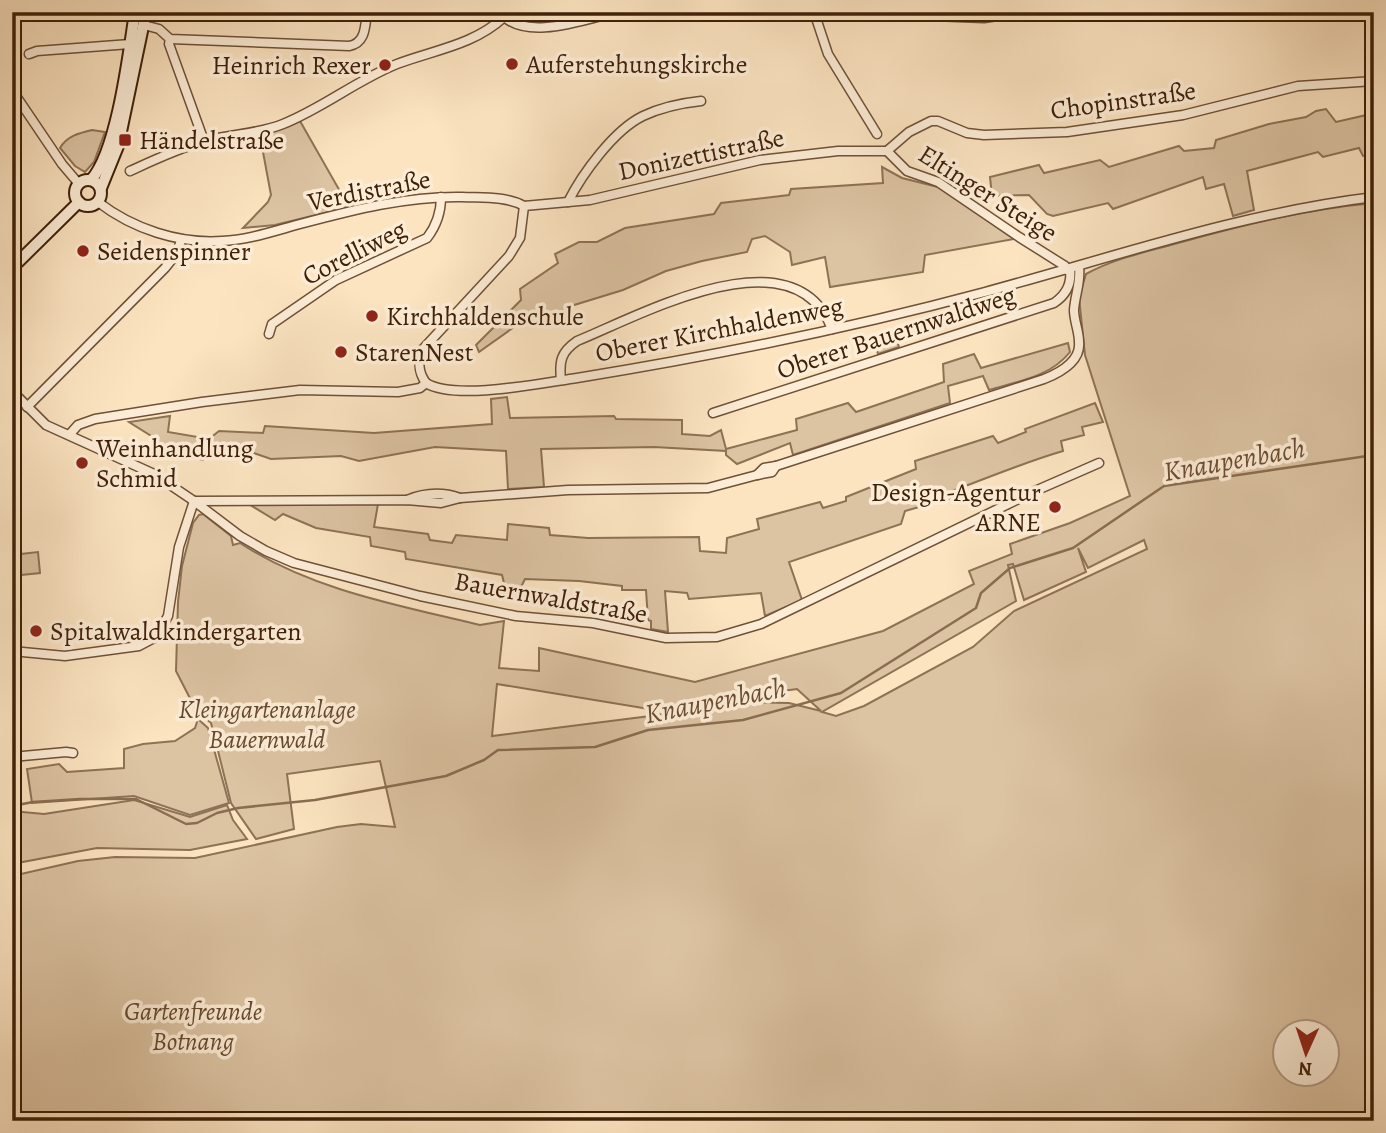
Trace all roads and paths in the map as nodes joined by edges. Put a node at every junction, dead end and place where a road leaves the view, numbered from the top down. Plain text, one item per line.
1 (135, 12) edge
2 (146, 12) edge
3 (366, 12) edge
4 (616, 12) edge
5 (814, 12) edge
6 (828, 12) edge
7 (1025, 12) edge
8 (502, 15) edge
9 (144, 25) junction
10 (170, 40) junction
11 (130, 44) junction
12 (29, 54) dead end
13 (1374, 80) edge
14 (12, 90) edge
15 (701, 101) dead end
16 (877, 134) dead end
17 (204, 141) junction
18 (887, 151) junction
19 (130, 172) dead end
20 (91, 180) junction
21 (79, 184) junction
22 (101, 188) junction
23 (441, 197) junction
24 (1374, 197) edge
25 (79, 202) junction
26 (98, 202) junction
27 (568, 202) junction
28 (524, 206) junction
29 (181, 240) junction
30 (12, 268) edge
31 (1072, 269) junction
32 (832, 329) junction
33 (269, 334) dead end
34 (561, 380) junction
35 (426, 383) junction
36 (12, 391) edge
37 (27, 407) junction
38 (713, 413) dead end
39 (70, 434) junction
40 (1099, 463) dead end
41 (220, 499) junction
42 (194, 501) junction
43 (213, 516) junction
44 (12, 651) edge
45 (74, 753) dead end
46 (12, 757) edge

1 - 11 main road
2 - 9 main road
3 - 10 street
4 - 8 street
5 - 16 street
6 - 7 street
8 - 17 street
9 - 10 street
9 - 22 main road
10 - 17 street
11 - 12 street
11 - 20 main road
13 - 18 street, Chopinstraße
14 - 21 street
15 - 27 street
17 - 19 street
18 - 27 street, Donizettistraße
18 - 31 street, Eltinger Steige
20 - 21 main road
20 - 22 main road
21 - 25 main road
22 - 26 main road
23 - 28 street, Verdistraße
23 - 29 street, Verdistraße
23 - 33 street, Corelliweg
24 - 31 street, Oberer Kirchhaldenweg
25 - 26 main road
25 - 30 main road
26 - 29 street, Verdistraße
27 - 28 street, Donizettistraße
28 - 35 street
29 - 37 street
31 - 32 street, Oberer Kirchhaldenweg
31 - 38 street, Oberer Bauernwaldweg
31 - 41 street
32 - 34 street, Oberer Kirchhaldenweg
32 - 34 street
34 - 35 street, Oberer Kirchhaldenweg
35 - 39 street, Oberer Kirchhaldenweg
36 - 37 street, Bauernwaldstraße
37 - 39 street, Bauernwaldstraße
39 - 42 street, Bauernwaldstraße
40 - 43 street, Bauernwaldstraße
41 - 42 street
41 - 43 street
42 - 43 street, Bauernwaldstraße
42 - 44 street
45 - 46 street

